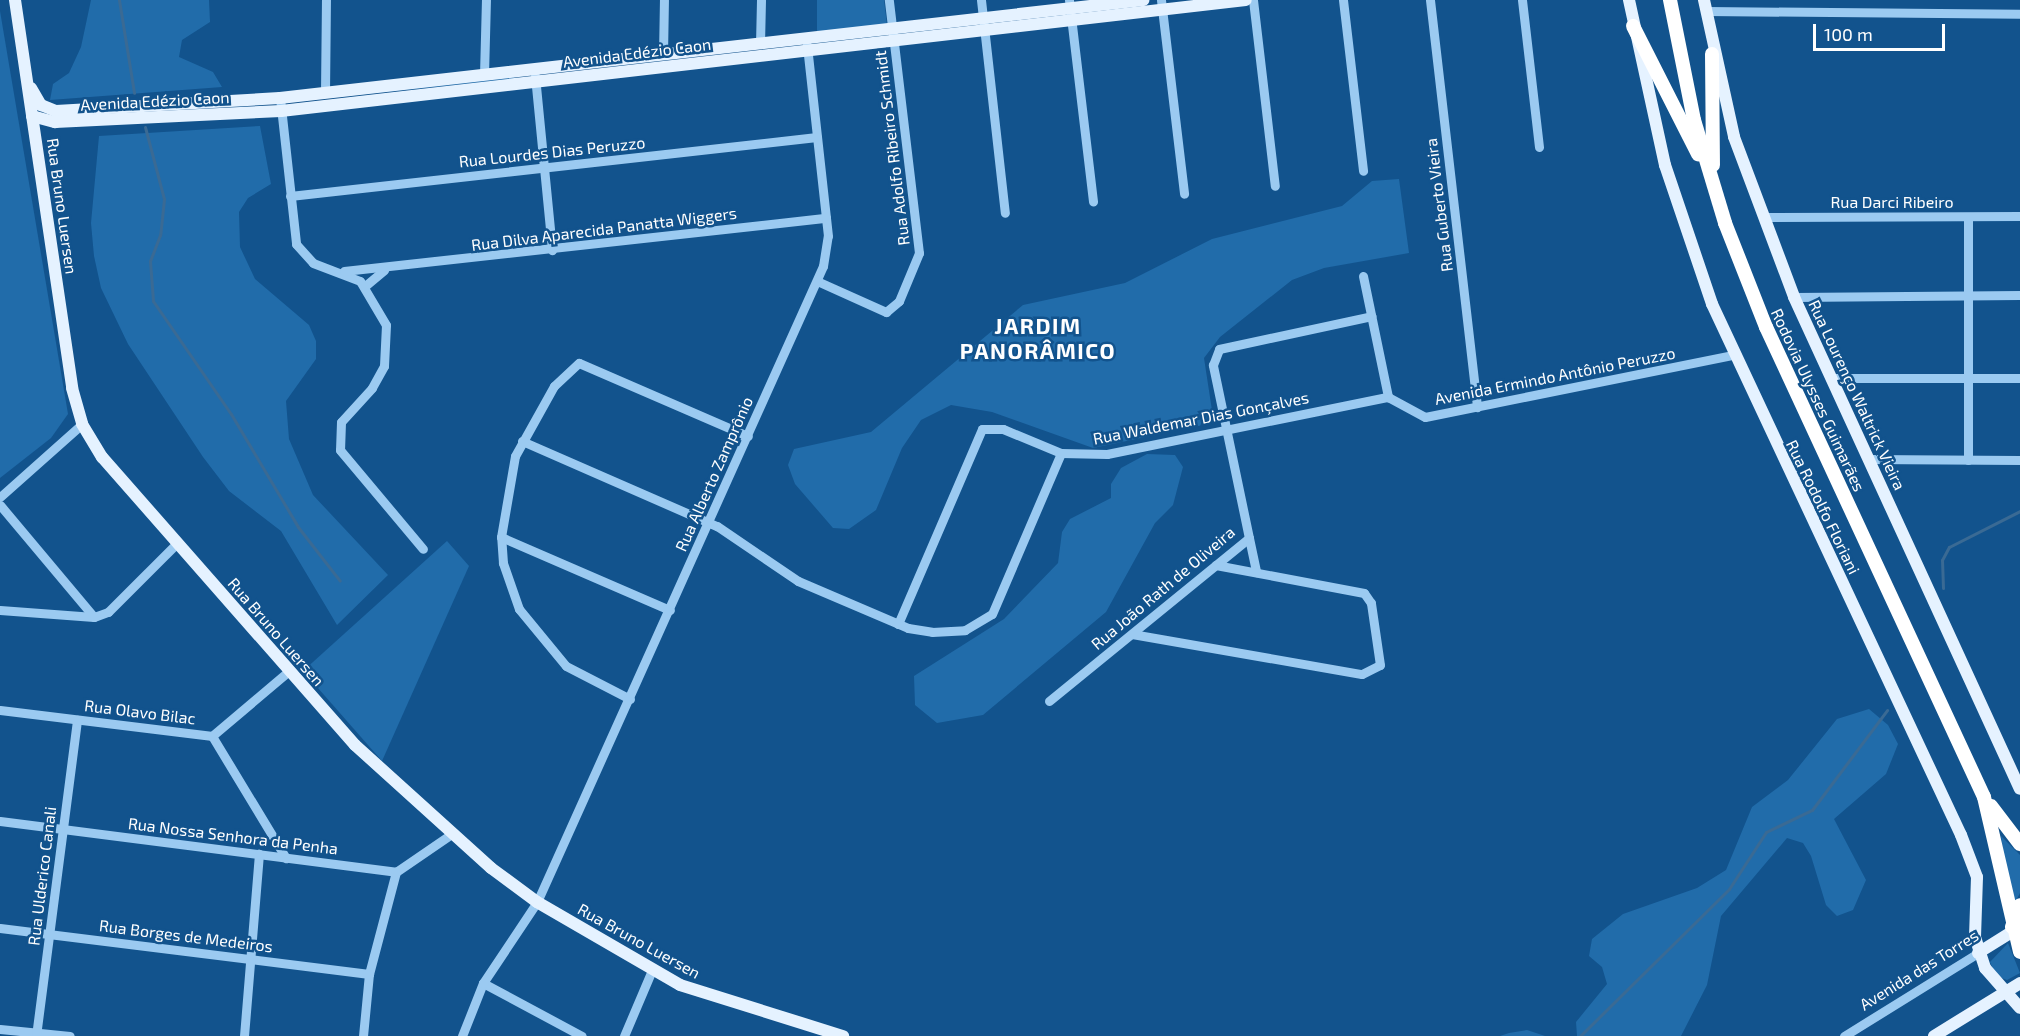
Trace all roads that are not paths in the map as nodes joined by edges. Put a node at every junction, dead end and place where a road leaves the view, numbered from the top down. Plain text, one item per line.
1 (15, 0) edge
2 (326, 0) edge
3 (486, 0) edge
4 (664, 0) edge
5 (761, 0) edge
6 (889, 0) edge
7 (981, 0) edge
8 (1143, 0) edge
9 (1246, 0) edge
10 (1253, 0) edge
11 (1343, 0) edge
12 (1430, 0) edge
13 (1522, 0) edge
14 (1629, 0) edge
15 (1670, 0) edge
16 (1162, 5) edge
17 (1705, 6) edge
18 (1070, 10) edge
19 (2020, 14) edge
20 (983, 24) junction
21 (1634, 26) junction
22 (894, 34) junction
23 (760, 44) junction
24 (806, 44) junction
25 (1712, 54) junction
26 (663, 55) junction
27 (484, 75) junction
28 (535, 76) junction
29 (27, 82) junction
30 (325, 93) junction
31 (280, 105) junction
32 (32, 116) junction
33 (55, 122) junction
34 (817, 137) junction
35 (36, 142) junction
36 (1539, 147) dead end
37 (544, 168) junction
38 (1364, 171) dead end
39 (1711, 180) junction
40 (1275, 186) dead end
41 (1184, 194) dead end
42 (290, 196) junction
43 (1093, 202) dead end
44 (1005, 213) dead end
45 (2020, 216) edge
46 (1968, 217) junction
47 (826, 218) junction
48 (1763, 218) junction
49 (1725, 223) junction
50 (552, 250) junction
51 (386, 269) junction
52 (339, 271) junction
53 (1363, 276) dead end
54 (817, 281) junction
55 (365, 286) junction
56 (2020, 295) edge
57 (1968, 296) junction
58 (1794, 297) junction
59 (1371, 316) junction
60 (1732, 355) junction
61 (1831, 378) junction
62 (1968, 378) junction
63 (2020, 378) edge
64 (1388, 397) junction
65 (1477, 407) junction
66 (82, 424) junction
67 (1226, 429) junction
68 (748, 436) junction
69 (522, 441) junction
70 (1061, 453) junction
71 (1868, 459) junction
72 (1968, 460) junction
73 (2020, 460) edge
74 (0, 497) edge
75 (0, 505) edge
76 (709, 523) junction
77 (501, 537) junction
78 (1249, 538) junction
79 (177, 543) junction
80 (423, 549) dead end
81 (1215, 565) junction
82 (1256, 572) junction
83 (0, 610) edge
84 (670, 610) junction
85 (94, 617) junction
86 (898, 624) junction
87 (1132, 634) junction
88 (289, 671) junction
89 (630, 699) junction
90 (1049, 701) dead end
91 (0, 710) edge
92 (77, 720) junction
93 (212, 736) junction
94 (2020, 789) edge
95 (1984, 797) junction
96 (0, 821) edge
97 (63, 829) junction
98 (450, 835) junction
99 (2020, 844) edge
100 (259, 854) junction
101 (286, 858) junction
102 (396, 872) junction
103 (537, 902) junction
104 (2020, 905) edge
105 (0, 928) edge
106 (2011, 932) junction
107 (49, 934) junction
108 (2020, 952) edge
109 (1978, 953) junction
110 (251, 959) junction
111 (652, 970) junction
112 (369, 974) junction
113 (483, 983) junction
114 (2020, 983) edge
115 (2003, 994) junction
116 (2020, 1008) edge
117 (0, 1029) edge
118 (36, 1035) edge
119 (70, 1036) edge
120 (244, 1036) edge
121 (363, 1036) edge
122 (462, 1036) edge
123 (582, 1036) edge
124 (624, 1036) edge
125 (843, 1036) edge
126 (1844, 1036) edge
127 (1934, 1036) edge

1 - 29 main road, Rua Bruno Luersen
2 - 30 street
3 - 27 street
4 - 26 street
5 - 23 street
6 - 22 street, Rua Adolfo Ribeiro Schmidt
7 - 20 street
8 - 18 main road, Avenida Edézio Caon
9 - 16 main road, Avenida Edézio Caon
10 - 40 street
11 - 38 street
12 - 65 street, Rua Guberto Vieira
13 - 36 street
14 - 21 main road, Rua Rodolfo Floriani
15 - 39 highway, Rodovia Ulysses Guimarães
16 - 18 main road, Avenida Edézio Caon
16 - 41 street
17 - 19 street
17 - 25 main road, Rua Lourenço Waltrick Vieira
18 - 20 main road, Avenida Edézio Caon
18 - 43 street
20 - 22 main road, Avenida Edézio Caon
20 - 44 street
21 - 39 highway
21 - 60 main road, Rua Rodolfo Floriani
22 - 24 main road, Avenida Edézio Caon
22 - 54 street, Rua Adolfo Ribeiro Schmidt
23 - 24 main road, Avenida Edézio Caon
23 - 26 main road, Avenida Edézio Caon
24 - 28 main road, Avenida Edézio Caon
24 - 34 street, Rua Alberto Zamprônio
25 - 48 main road, Rua Lourenço Waltrick Vieira
25 - 49 highway
26 - 28 main road, Avenida Edézio Caon
27 - 28 main road, Avenida Edézio Caon
27 - 30 main road, Avenida Edézio Caon
28 - 31 main road, Avenida Edézio Caon
28 - 37 street
29 - 31 main road, Avenida Edézio Caon
29 - 32 main road, Rua Bruno Luersen
30 - 31 main road, Avenida Edézio Caon
31 - 33 main road, Avenida Edézio Caon
31 - 42 street
32 - 33 main road, Avenida Edézio Caon
32 - 35 main road, Rua Bruno Luersen
33 - 35 main road
34 - 37 street, Rua Lourdes Dias Peruzzo
34 - 47 street, Rua Alberto Zamprônio
35 - 66 main road, Rua Bruno Luersen
37 - 42 street, Rua Lourdes Dias Peruzzo
37 - 50 street
39 - 49 highway, Rodovia Ulysses Guimarães
42 - 52 street
45 - 46 street, Rua Darci Ribeiro
46 - 48 street, Rua Darci Ribeiro
46 - 57 street
47 - 50 street, Rua Dilva Aparecida Panatta Wiggers
47 - 54 street, Rua Alberto Zamprônio
48 - 58 main road, Rua Lourenço Waltrick Vieira
49 - 95 highway, Rodovia Ulysses Guimarães
50 - 51 street, Rua Dilva Aparecida Panatta Wiggers
51 - 52 street, Rua Dilva Aparecida Panatta Wiggers
51 - 55 street
52 - 55 street
53 - 59 street
54 - 68 street, Rua Alberto Zamprônio
55 - 80 street
56 - 57 street
57 - 58 street
57 - 62 street
58 - 61 main road, Rua Lourenço Waltrick Vieira
59 - 64 street
59 - 67 street, Rua João Rath de Oliveira
60 - 65 street, Avenida Ermindo Antônio Peruzzo
60 - 109 main road, Rua Rodolfo Floriani
61 - 62 street
61 - 71 main road, Rua Lourenço Waltrick Vieira
62 - 63 street
62 - 72 street
64 - 65 street, Avenida Ermindo Antônio Peruzzo
64 - 67 street, Rua Waldemar Dias Gonçalves
66 - 74 street
66 - 79 main road, Rua Bruno Luersen
67 - 70 street, Rua Waldemar Dias Gonçalves
67 - 78 street, Rua João Rath de Oliveira
68 - 69 street
68 - 76 street, Rua Alberto Zamprônio
69 - 76 street
69 - 77 street
70 - 86 street
70 - 86 street, Rua Waldemar Dias Gonçalves
71 - 72 street
71 - 94 main road, Rua Lourenço Waltrick Vieira
72 - 73 street
75 - 85 street
76 - 84 street, Rua Alberto Zamprônio
76 - 86 street
77 - 84 street
77 - 89 street
78 - 81 street, Rua João Rath de Oliveira
78 - 82 street
79 - 85 street
79 - 88 main road, Rua Bruno Luersen
81 - 82 street
81 - 87 street, Rua João Rath de Oliveira
82 - 87 street
83 - 85 street
84 - 89 street, Rua Alberto Zamprônio
87 - 90 street, Rua João Rath de Oliveira
88 - 93 street, Rua Olavo Bilac
88 - 98 main road, Rua Bruno Luersen
89 - 103 street, Rua Alberto Zamprônio
91 - 92 street, Rua Olavo Bilac
92 - 93 street, Rua Olavo Bilac
92 - 97 street, Rua Ulderico Canali
93 - 101 street
95 - 99 highway, Rodovia Ulysses Guimarães
95 - 106 highway, Rodovia Ulysses Guimarães
96 - 97 street, Rua Nossa Senhora da Penha
97 - 100 street, Rua Nossa Senhora da Penha
97 - 107 street, Rua Ulderico Canali
98 - 102 street
98 - 103 main road, Rua Bruno Luersen
100 - 101 street, Rua Nossa Senhora da Penha
100 - 110 street
101 - 102 street, Rua Nossa Senhora da Penha
102 - 112 street
103 - 111 main road, Rua Bruno Luersen
103 - 113 street, Rua Alberto Zamprônio
104 - 106 highway
105 - 107 street, Rua Borges de Medeiros
106 - 108 highway, Rodovia Ulysses Guimarães
106 - 109 main road, Avenida das Torres
107 - 110 street, Rua Borges de Medeiros
107 - 118 street, Rua Ulderico Canali
109 - 115 main road
109 - 126 street, Avenida das Torres
110 - 112 street, Rua Borges de Medeiros
110 - 120 street
111 - 124 street
111 - 125 main road, Rua Bruno Luersen
112 - 121 street
113 - 122 street, Rua Alberto Zamprônio
113 - 123 street
114 - 115 main road
115 - 116 main road
115 - 127 main road
117 - 118 street
118 - 119 street

